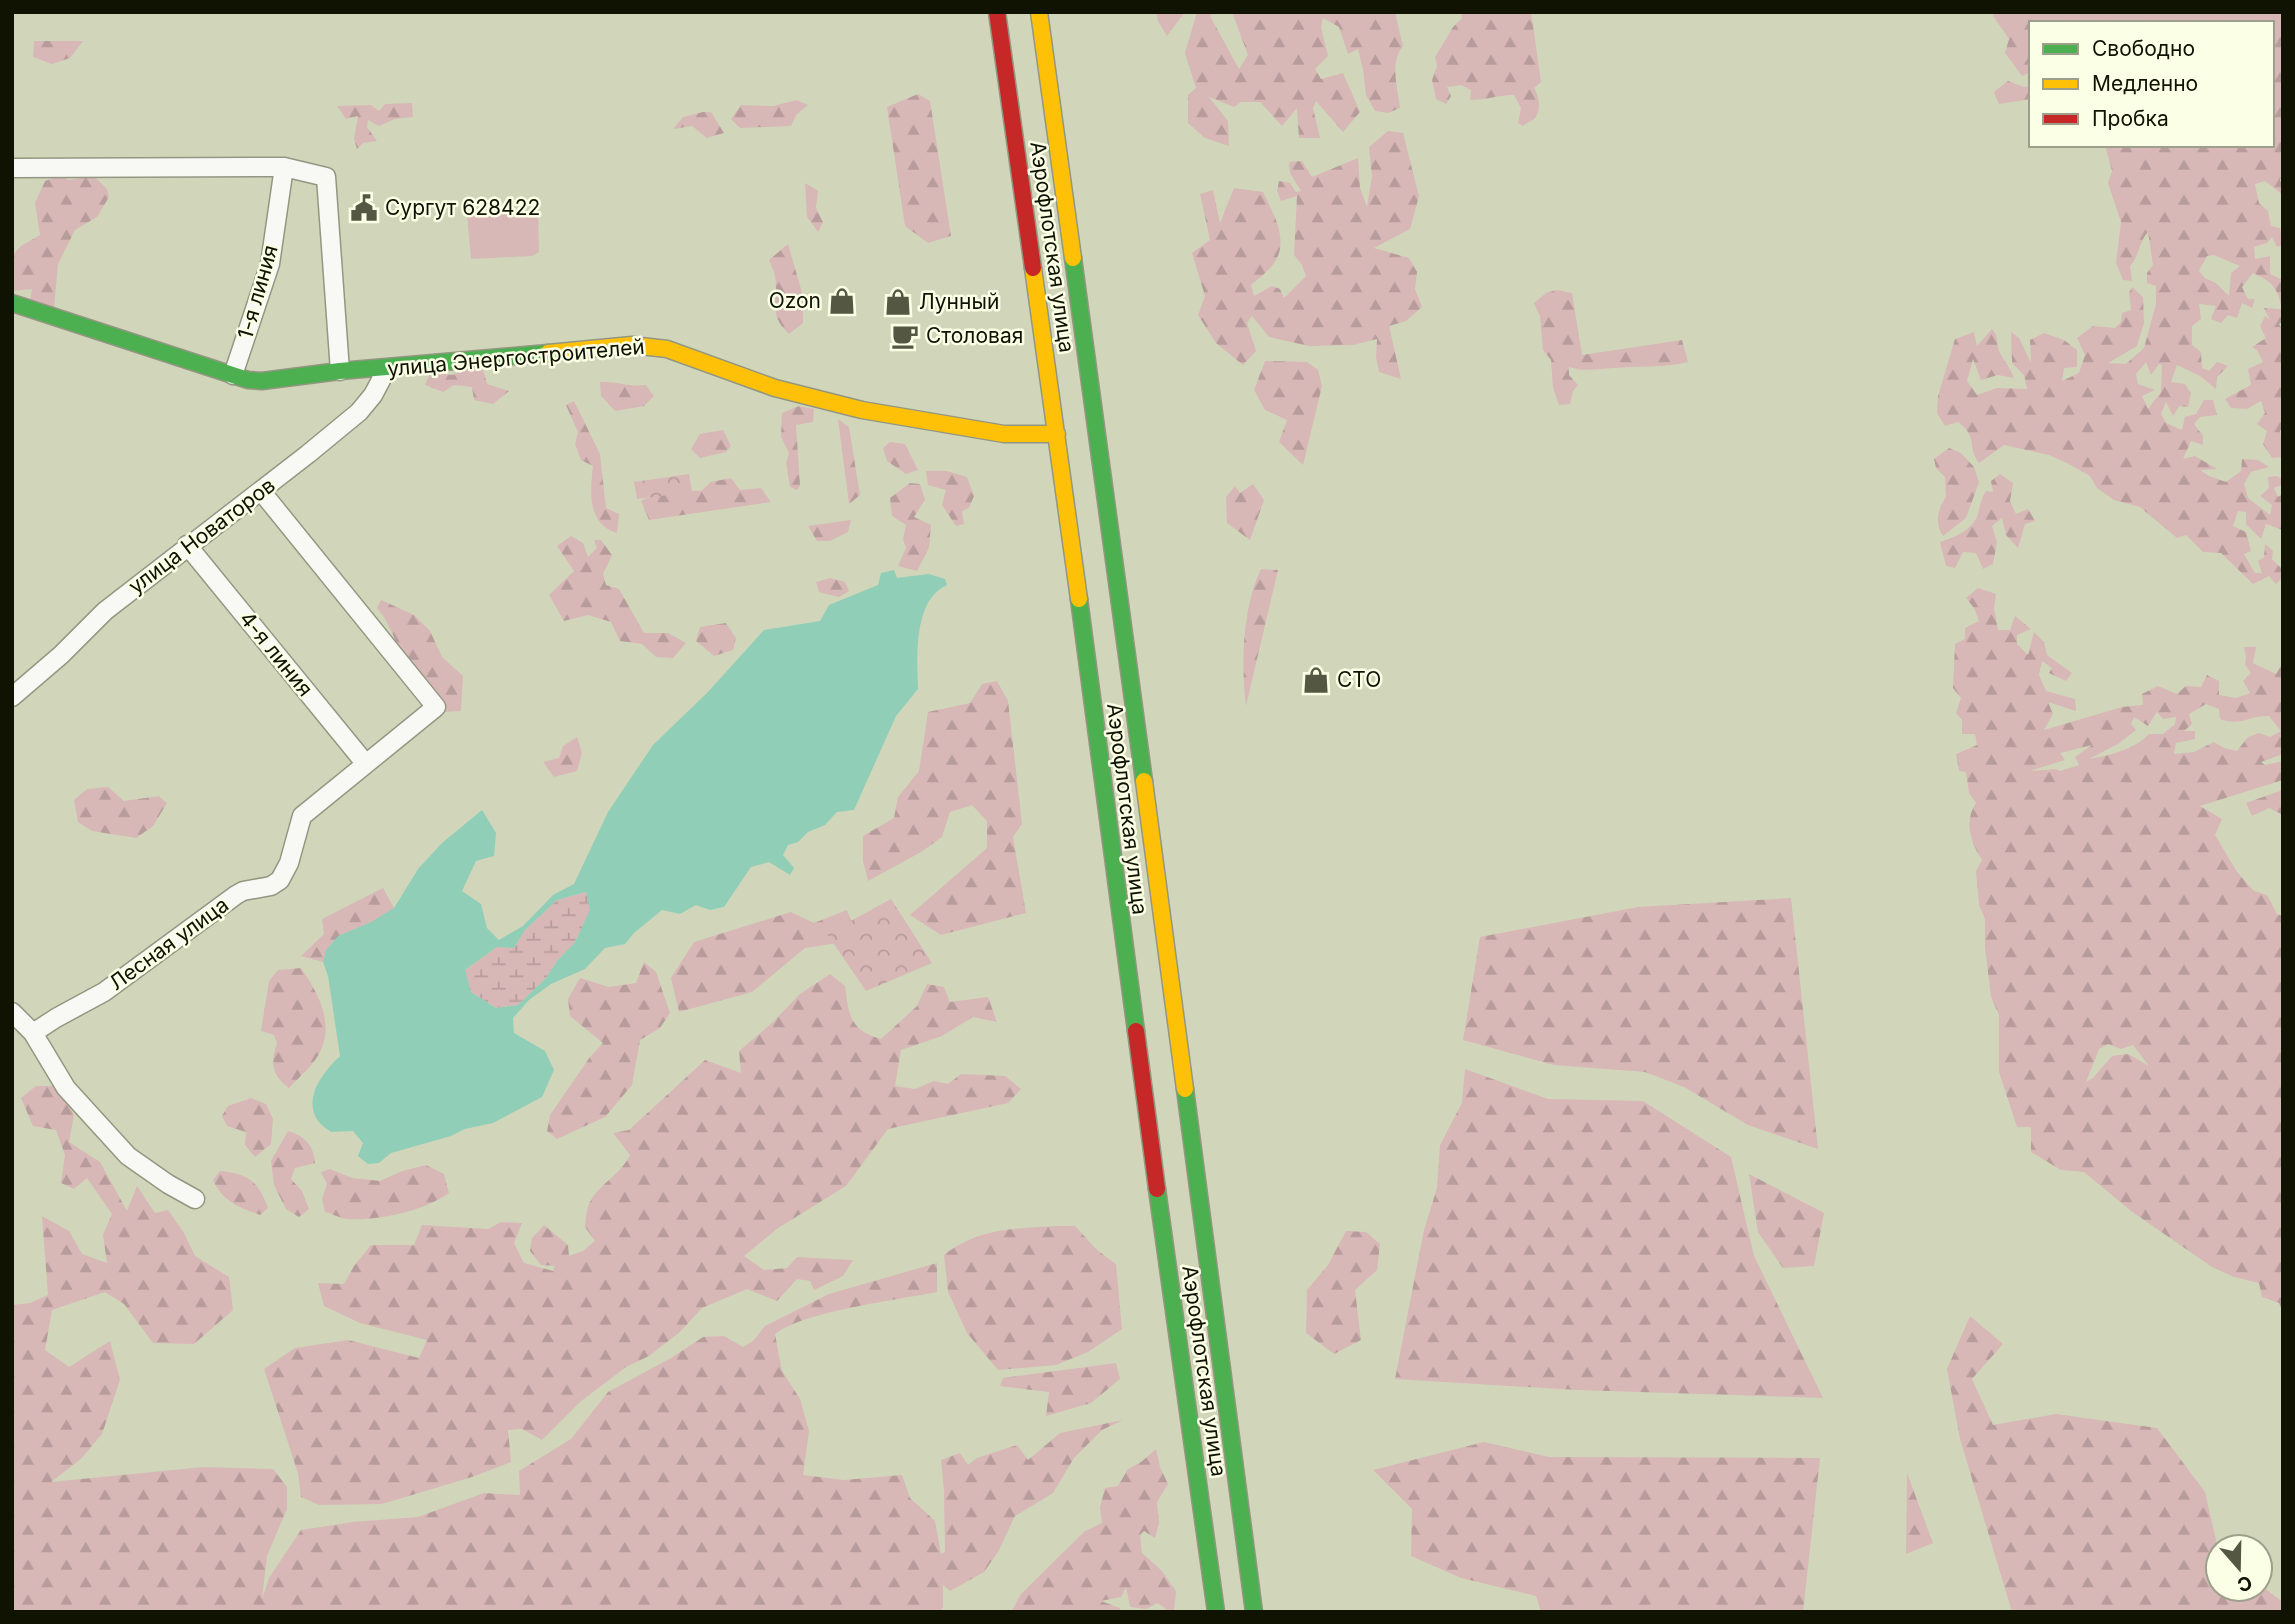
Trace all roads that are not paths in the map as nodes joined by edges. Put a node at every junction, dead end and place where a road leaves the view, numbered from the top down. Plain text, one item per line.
1 (997, 12) edge
2 (1038, 12) edge
3 (284, 167) junction
4 (12, 168) edge
5 (12, 303) edge
6 (382, 369) junction
7 (340, 371) junction
8 (233, 375) junction
9 (1057, 434) junction
10 (261, 491) junction
11 (187, 545) junction
12 (12, 697) edge
13 (365, 763) junction
14 (12, 1012) edge
15 (33, 1033) junction
16 (195, 1199) dead end
17 (1216, 1612) edge
18 (1254, 1612) edge

1 - 9 main road, Аэрофлотская улица
2 - 18 main road, Аэрофлотская улица
3 - 4 street
3 - 7 street
3 - 8 street, 1-я линия
5 - 8 main road, улица Энергостроителей
6 - 7 main road, улица Энергостроителей
6 - 9 main road, улица Энергостроителей
6 - 10 street, улица Новаторов
7 - 8 main road, улица Энергостроителей
9 - 17 main road, Аэрофлотская улица
10 - 11 street, улица Новаторов
10 - 13 street, Лесная улица
11 - 12 street, улица Новаторов
11 - 13 street, 4-я линия
13 - 15 street, Лесная улица
14 - 15 street
15 - 16 street

